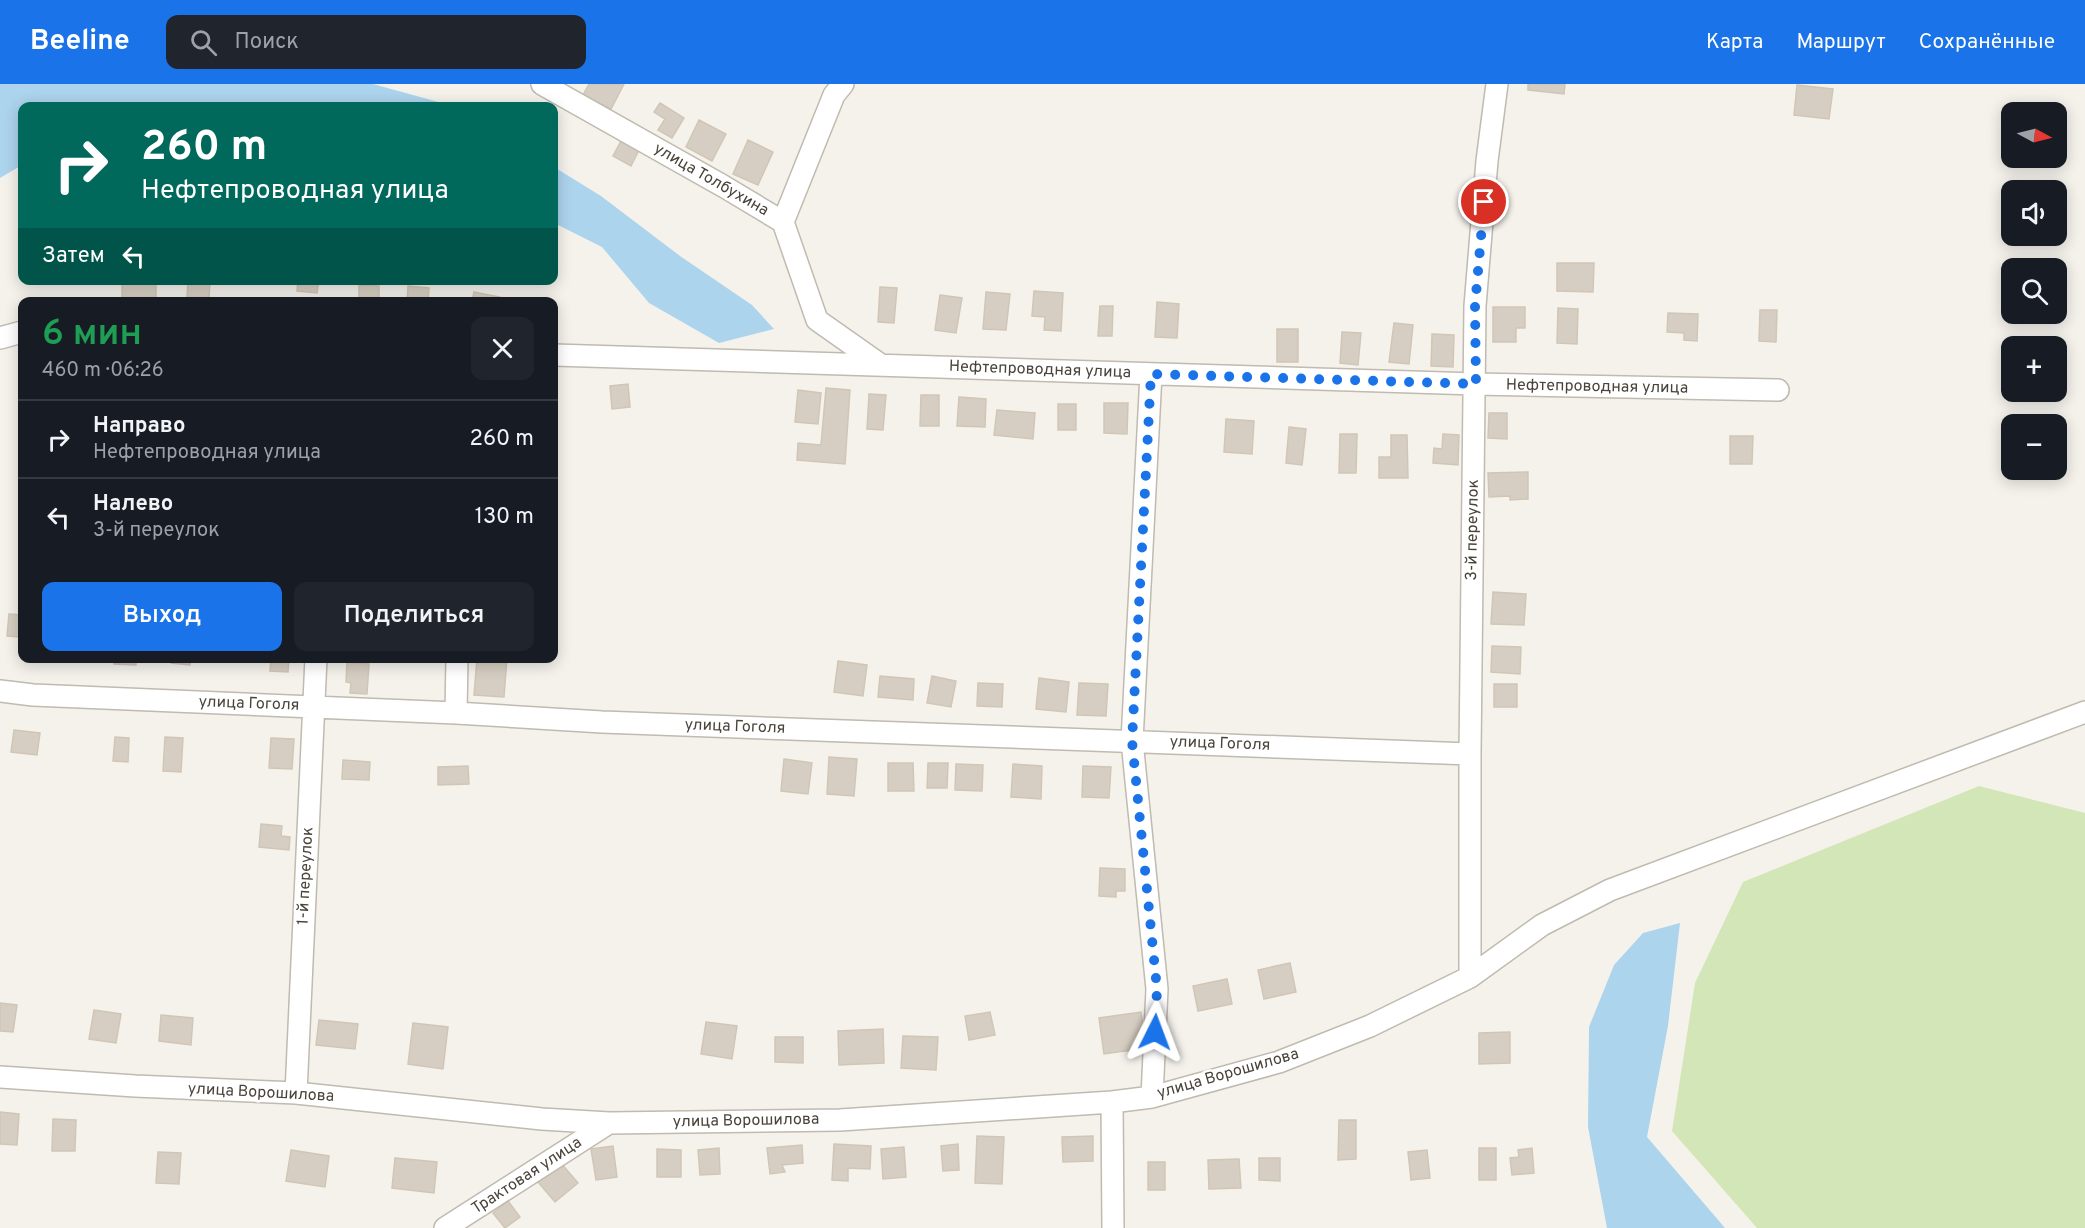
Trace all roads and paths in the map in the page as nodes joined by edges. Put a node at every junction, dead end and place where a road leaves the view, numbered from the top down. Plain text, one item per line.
1 (542, 84) edge
2 (843, 84) edge
3 (1497, 84) edge
4 (783, 222) junction
5 (18, 333) edge
6 (0, 338) edge
7 (558, 355) edge
8 (881, 366) junction
9 (1151, 374) junction
10 (1476, 384) junction
11 (1778, 390) dead end
12 (315, 663) edge
13 (457, 663) edge
14 (0, 691) edge
15 (314, 706) junction
16 (2085, 712) edge
17 (456, 713) junction
18 (1132, 741) junction
19 (1470, 754) junction
20 (1470, 977) junction
21 (0, 1077) edge
22 (296, 1093) junction
23 (1152, 1097) junction
24 (1112, 1102) junction
25 (609, 1123) junction
26 (445, 1228) edge
27 (1113, 1228) edge

1 - 4 street, улица Толбухина
2 - 4 street
3 - 10 street, 3-й переулок
4 - 8 street, улица Толбухина
5 - 6 street
7 - 8 street, Нефтепроводная улица
8 - 9 street, Нефтепроводная улица
9 - 10 street, Нефтепроводная улица
9 - 18 street
10 - 11 street, Нефтепроводная улица
10 - 19 street, 3-й переулок
12 - 15 street, 1-й переулок
13 - 17 street
14 - 15 street, улица Гоголя
15 - 17 street, улица Гоголя
15 - 22 street, 1-й переулок
16 - 20 street, улица Ворошилова
17 - 18 street, улица Гоголя
18 - 19 street, улица Гоголя
18 - 23 street
19 - 20 street, 3-й переулок
20 - 23 street, улица Ворошилова
21 - 22 street, улица Ворошилова
22 - 25 street, улица Ворошилова
23 - 24 street, улица Ворошилова
24 - 25 street, улица Ворошилова
24 - 27 street
25 - 26 street, Трактовая улица

